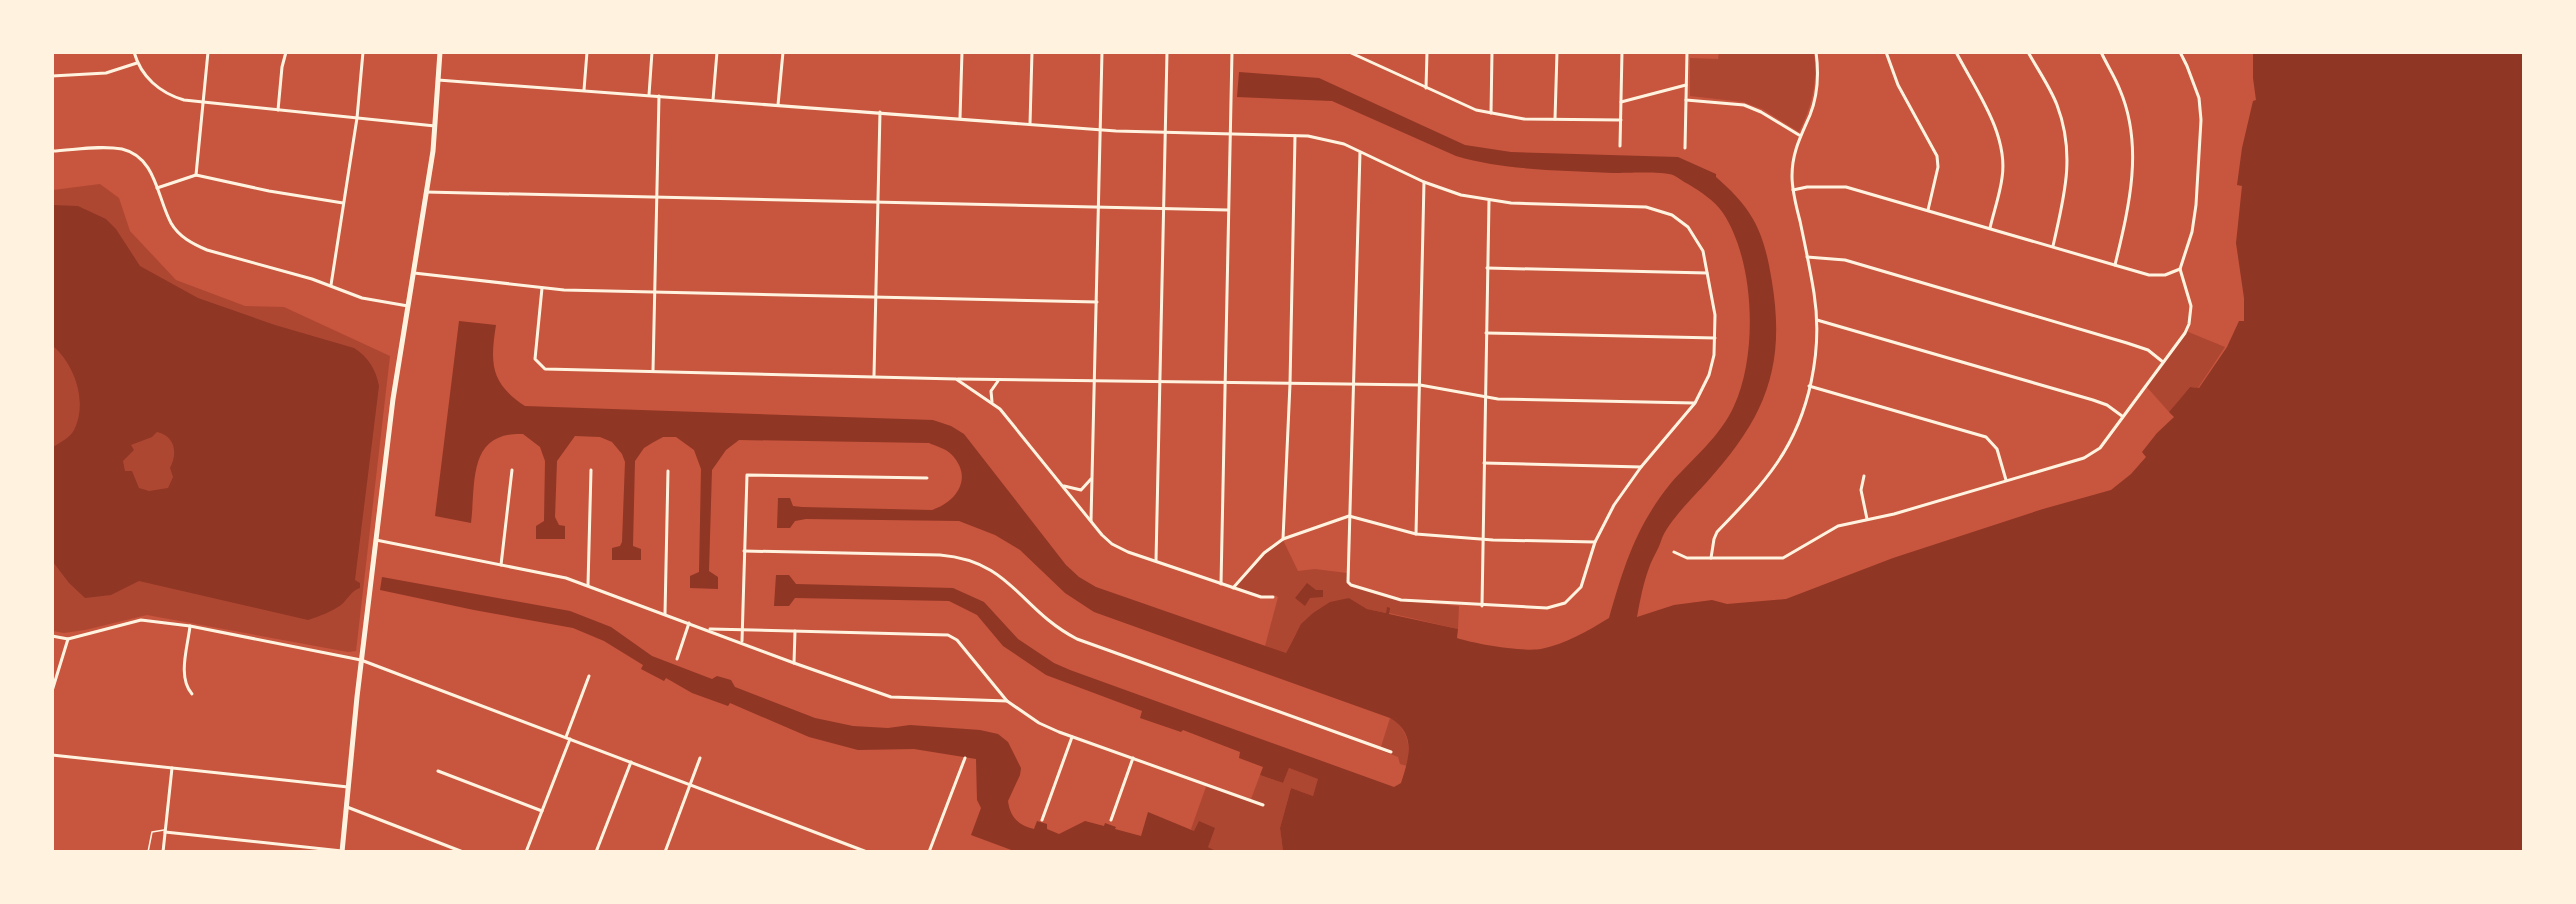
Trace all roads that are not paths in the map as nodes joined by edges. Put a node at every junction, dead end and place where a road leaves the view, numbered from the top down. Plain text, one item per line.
1 (134, 52) edge
2 (208, 52) edge
3 (286, 52) edge
4 (363, 52) edge
5 (440, 52) edge
6 (587, 52) edge
7 (652, 52) edge
8 (717, 52) edge
9 (783, 52) edge
10 (962, 52) edge
11 (1032, 52) edge
12 (1102, 52) edge
13 (1167, 52) edge
14 (1232, 52) edge
15 (1349, 52) edge
16 (1427, 52) edge
17 (1492, 52) edge
18 (1557, 52) edge
19 (1622, 52) edge
20 (1687, 52) edge
21 (1816, 52) edge
22 (1886, 52) edge
23 (1956, 52) edge
24 (2028, 52) edge
25 (2101, 52) edge
26 (2180, 52) edge
27 (1356, 54) edge
28 (137, 63) junction
29 (52, 76) edge
30 (438, 80) junction
31 (1686, 84) junction
32 (1426, 88) junction
33 (584, 90) junction
34 (649, 95) junction
35 (659, 96) junction
36 (713, 100) junction
37 (1686, 100) junction
38 (203, 102) junction
39 (1621, 102) junction
40 (778, 105) junction
41 (278, 110) junction
42 (879, 112) junction
43 (1491, 113) junction
44 (357, 118) junction
45 (960, 118) junction
46 (1555, 119) junction
47 (1621, 120) junction
48 (1030, 124) junction
49 (435, 126) junction
50 (1100, 129) junction
51 (1165, 132) junction
52 (1230, 134) junction
53 (1295, 135) junction
54 (1800, 136) junction
55 (1620, 146) dead end
56 (1685, 148) dead end
57 (52, 151) edge
58 (1360, 152) junction
59 (196, 175) junction
60 (1424, 182) junction
61 (158, 188) junction
62 (1793, 190) junction
63 (426, 192) junction
64 (657, 197) junction
65 (1489, 201) junction
66 (878, 202) junction
67 (344, 203) junction
68 (1099, 207) junction
69 (1164, 208) junction
70 (1228, 210) junction
71 (1928, 210) junction
72 (1990, 228) junction
73 (2053, 246) junction
74 (1807, 257) junction
75 (2115, 265) junction
76 (1487, 268) junction
77 (2180, 269) junction
78 (412, 273) junction
79 (1707, 273) junction
80 (331, 286) junction
81 (543, 288) junction
82 (654, 292) junction
83 (875, 297) junction
84 (1096, 302) junction
85 (408, 306) junction
86 (1816, 320) junction
87 (1486, 333) junction
88 (1715, 338) junction
89 (2163, 362) junction
90 (653, 371) junction
91 (874, 376) junction
92 (957, 379) junction
93 (1000, 380) junction
94 (1095, 381) junction
95 (1160, 382) junction
96 (1225, 383) junction
97 (1290, 384) junction
98 (1353, 384) junction
99 (1420, 385) junction
100 (1809, 386) junction
101 (1484, 397) junction
102 (993, 403) junction
103 (1695, 403) junction
104 (2122, 416) junction
105 (1484, 463) junction
106 (1641, 467) junction
107 (512, 470) dead end
108 (591, 470) dead end
109 (668, 471) dead end
110 (1864, 476) dead end
111 (927, 478) dead end
112 (1092, 478) junction
113 (2006, 480) junction
114 (1063, 486) junction
115 (1349, 516) junction
116 (1867, 519) junction
117 (1091, 523) junction
118 (1416, 534) junction
119 (1483, 538) junction
120 (1283, 539) junction
121 (376, 540) junction
122 (1595, 542) junction
123 (744, 551) junction
124 (1674, 552) dead end
125 (1711, 559) junction
126 (1156, 561) junction
127 (501, 565) junction
128 (1221, 584) junction
129 (588, 585) junction
130 (1233, 588) junction
131 (1273, 597) dead end
132 (1482, 606) junction
133 (665, 614) junction
134 (689, 623) junction
135 (190, 626) junction
136 (706, 629) junction
137 (742, 630) junction
138 (795, 631) junction
139 (52, 636) edge
140 (68, 639) junction
141 (742, 642) junction
142 (677, 659) dead end
143 (361, 660) junction
144 (794, 663) junction
145 (589, 676) dead end
146 (52, 691) edge
147 (192, 694) dead end
148 (1007, 701) junction
149 (1072, 736) junction
150 (568, 738) junction
151 (1391, 752) dead end
152 (52, 755) edge
153 (700, 758) dead end
154 (965, 758) dead end
155 (1133, 758) junction
156 (631, 762) junction
157 (172, 768) junction
158 (438, 771) dead end
159 (690, 785) junction
160 (348, 787) junction
161 (1263, 804) dead end
162 (346, 807) junction
163 (542, 811) junction
164 (1042, 820) dead end
165 (1111, 820) dead end
166 (165, 831) junction
167 (342, 851) edge
168 (148, 852) edge
169 (163, 852) edge
170 (463, 852) edge
171 (526, 852) edge
172 (596, 852) edge
173 (665, 852) edge
174 (867, 852) edge
175 (929, 852) edge

1 - 28 street
2 - 38 street
3 - 41 street
4 - 44 street
5 - 30 main road
6 - 33 street
7 - 34 street
8 - 36 street
9 - 40 street
10 - 45 street
11 - 48 street
12 - 50 street
13 - 51 street
14 - 52 street
15 - 27 street
16 - 32 street
17 - 43 street
18 - 46 street
19 - 39 street
20 - 31 street
21 - 54 street
22 - 71 street
23 - 72 street
24 - 73 street
25 - 75 street
26 - 77 street
27 - 32 street
28 - 29 street
28 - 38 street
30 - 33 street
30 - 49 main road
31 - 37 street
31 - 39 street
32 - 43 street
33 - 34 street
34 - 35 street
35 - 36 street
35 - 64 street
36 - 40 street
37 - 54 street
37 - 56 street
38 - 41 street
38 - 59 street
39 - 47 street
40 - 42 street
41 - 44 street
42 - 45 street
42 - 66 street
43 - 46 street
44 - 49 street
44 - 67 street
45 - 48 street
46 - 47 street
47 - 55 street
48 - 50 street
49 - 63 main road
50 - 51 street
50 - 68 street
51 - 52 street
51 - 69 street
52 - 53 street
52 - 70 street
53 - 58 street
53 - 97 street
54 - 62 street
57 - 61 street
58 - 60 street
58 - 98 street
59 - 61 street
59 - 67 street
60 - 65 street
60 - 99 street
61 - 80 street
62 - 71 street
62 - 74 street
63 - 64 street
63 - 78 main road
64 - 66 street
64 - 82 street
65 - 76 street
65 - 79 street
66 - 68 street
66 - 83 street
67 - 80 street
68 - 69 street
68 - 84 street
69 - 70 street
69 - 95 street
70 - 96 street
71 - 72 street
72 - 73 street
73 - 75 street
74 - 86 street
74 - 89 street
75 - 77 street
76 - 79 street
76 - 87 street
77 - 89 street
78 - 81 street
78 - 85 main road
79 - 88 street
80 - 85 street
81 - 82 street
81 - 90 street
82 - 83 street
82 - 90 street
83 - 84 street
83 - 91 street
84 - 94 street
85 - 121 main road
86 - 100 street
86 - 104 street
87 - 88 street
87 - 101 street
88 - 103 street
89 - 104 street
90 - 91 street
91 - 92 street
92 - 93 street
92 - 102 street
93 - 94 street
93 - 102 street
94 - 95 street
94 - 112 street
95 - 96 street
95 - 126 street
96 - 97 street
96 - 128 street
97 - 98 street
97 - 120 street
98 - 99 street
98 - 115 street
99 - 101 street
99 - 118 street
100 - 113 street
100 - 125 street
101 - 103 street
101 - 105 street
102 - 114 street
103 - 106 street
104 - 113 street
105 - 106 street
105 - 119 street
106 - 122 street
107 - 127 street
108 - 129 street
109 - 133 street
110 - 116 street
111 - 123 street
112 - 114 street
112 - 117 street
113 - 116 street
114 - 117 street
115 - 118 street
115 - 120 street
115 - 132 street
116 - 125 street
117 - 126 street
118 - 119 street
119 - 122 street
119 - 132 street
120 - 130 street
121 - 127 street
121 - 143 main road
122 - 132 street
123 - 137 street
123 - 151 street
124 - 125 street
126 - 128 street
127 - 129 street
128 - 130 street
129 - 133 street
130 - 131 street
133 - 134 street
134 - 136 street
134 - 142 street
135 - 140 street
135 - 143 street
135 - 147 street
136 - 137 street
136 - 141 street
137 - 138 street
137 - 141 street
138 - 144 street
138 - 148 street
139 - 140 street
140 - 146 street
141 - 144 street
143 - 150 street
143 - 160 main road
144 - 148 street
145 - 150 street
148 - 149 street
149 - 155 street
149 - 164 street
150 - 156 street
150 - 163 street
152 - 157 street
153 - 159 street
154 - 175 street
155 - 161 street
155 - 165 street
156 - 159 street
156 - 172 street
157 - 160 street
157 - 166 street
158 - 163 street
159 - 173 street
159 - 174 street
160 - 162 main road
162 - 167 main road
162 - 170 street
163 - 171 street
166 - 167 street
166 - 168 lane
166 - 169 street

